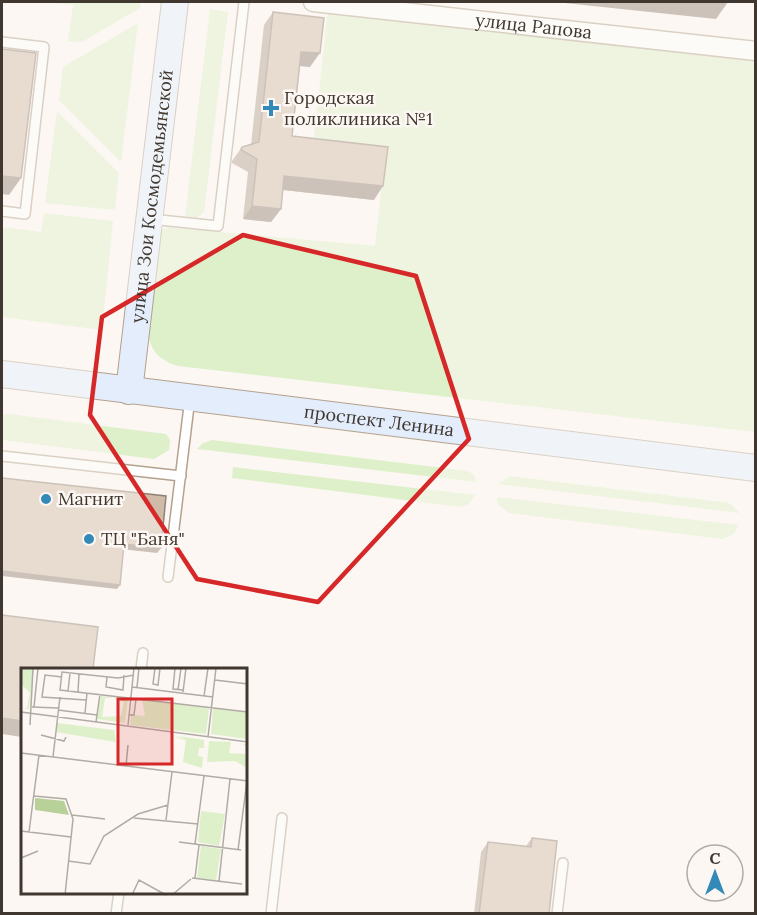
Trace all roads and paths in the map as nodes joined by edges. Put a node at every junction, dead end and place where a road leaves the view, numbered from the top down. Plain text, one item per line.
1 (175, 2) edge
2 (244, 2) edge
3 (313, 2) edge
4 (2, 42) edge
5 (756, 51) edge
6 (2, 212) edge
7 (150, 219) junction
8 (2, 374) edge
9 (129, 391) junction
10 (189, 398) junction
11 (2, 456) edge
12 (756, 468) edge
13 (181, 476) junction
14 (168, 577) dead end
15 (143, 653) dead end
16 (141, 668) edge
17 (282, 818) dead end
18 (563, 863) dead end
19 (119, 894) edge
20 (116, 914) edge
21 (271, 914) edge
22 (557, 914) edge

1 - 7 main road, улица Зои Космодемьянской
2 - 7 lane
3 - 5 street, улица Рапова
4 - 6 lane
7 - 9 main road, улица Зои Космодемьянской
8 - 9 main road, проспект Ленина
9 - 10 main road, проспект Ленина
10 - 12 main road, проспект Ленина
10 - 13 lane
11 - 13 lane
13 - 14 lane
15 - 16 lane
17 - 21 lane
18 - 22 lane
19 - 20 lane

